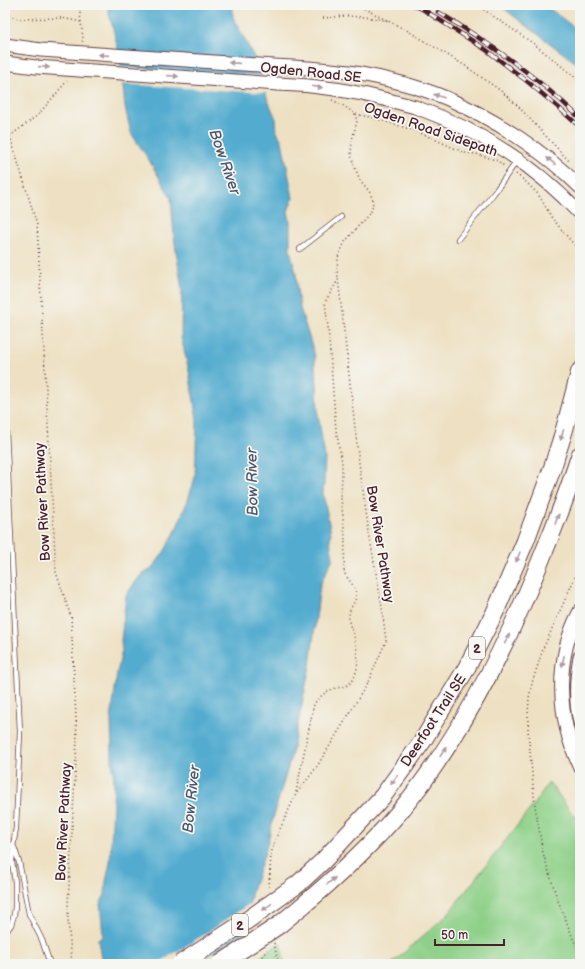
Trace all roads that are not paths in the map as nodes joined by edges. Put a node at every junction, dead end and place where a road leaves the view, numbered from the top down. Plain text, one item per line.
1 (5, 45) edge
2 (5, 63) edge
3 (514, 165) junction
4 (580, 187) edge
5 (580, 214) edge
6 (341, 217) dead end
7 (458, 240) dead end
8 (300, 249) dead end
9 (580, 371) edge
10 (5, 409) edge
11 (580, 455) edge
12 (580, 611) edge
13 (580, 657) edge
14 (580, 722) edge
15 (580, 767) edge
16 (5, 845) edge
17 (13, 846) junction
18 (5, 934) edge
19 (50, 964) edge
20 (180, 964) edge
21 (220, 964) edge

4 -> 1 street, Ogden Road SE, bridge
2 -> 3 street, Ogden Road SE, bridge
3 - 5 street, Ogden Road SE
3 - 7 lane
6 - 8 lane
9 -> 20 highway, Deerfoot Trail SE / 2, bridge
10 - 17 lane
21 -> 11 highway, Deerfoot Trail SE / 2, bridge
12 -> 15 street
13 - 14 street
16 - 17 lane
17 - 18 lane
17 - 19 lane

